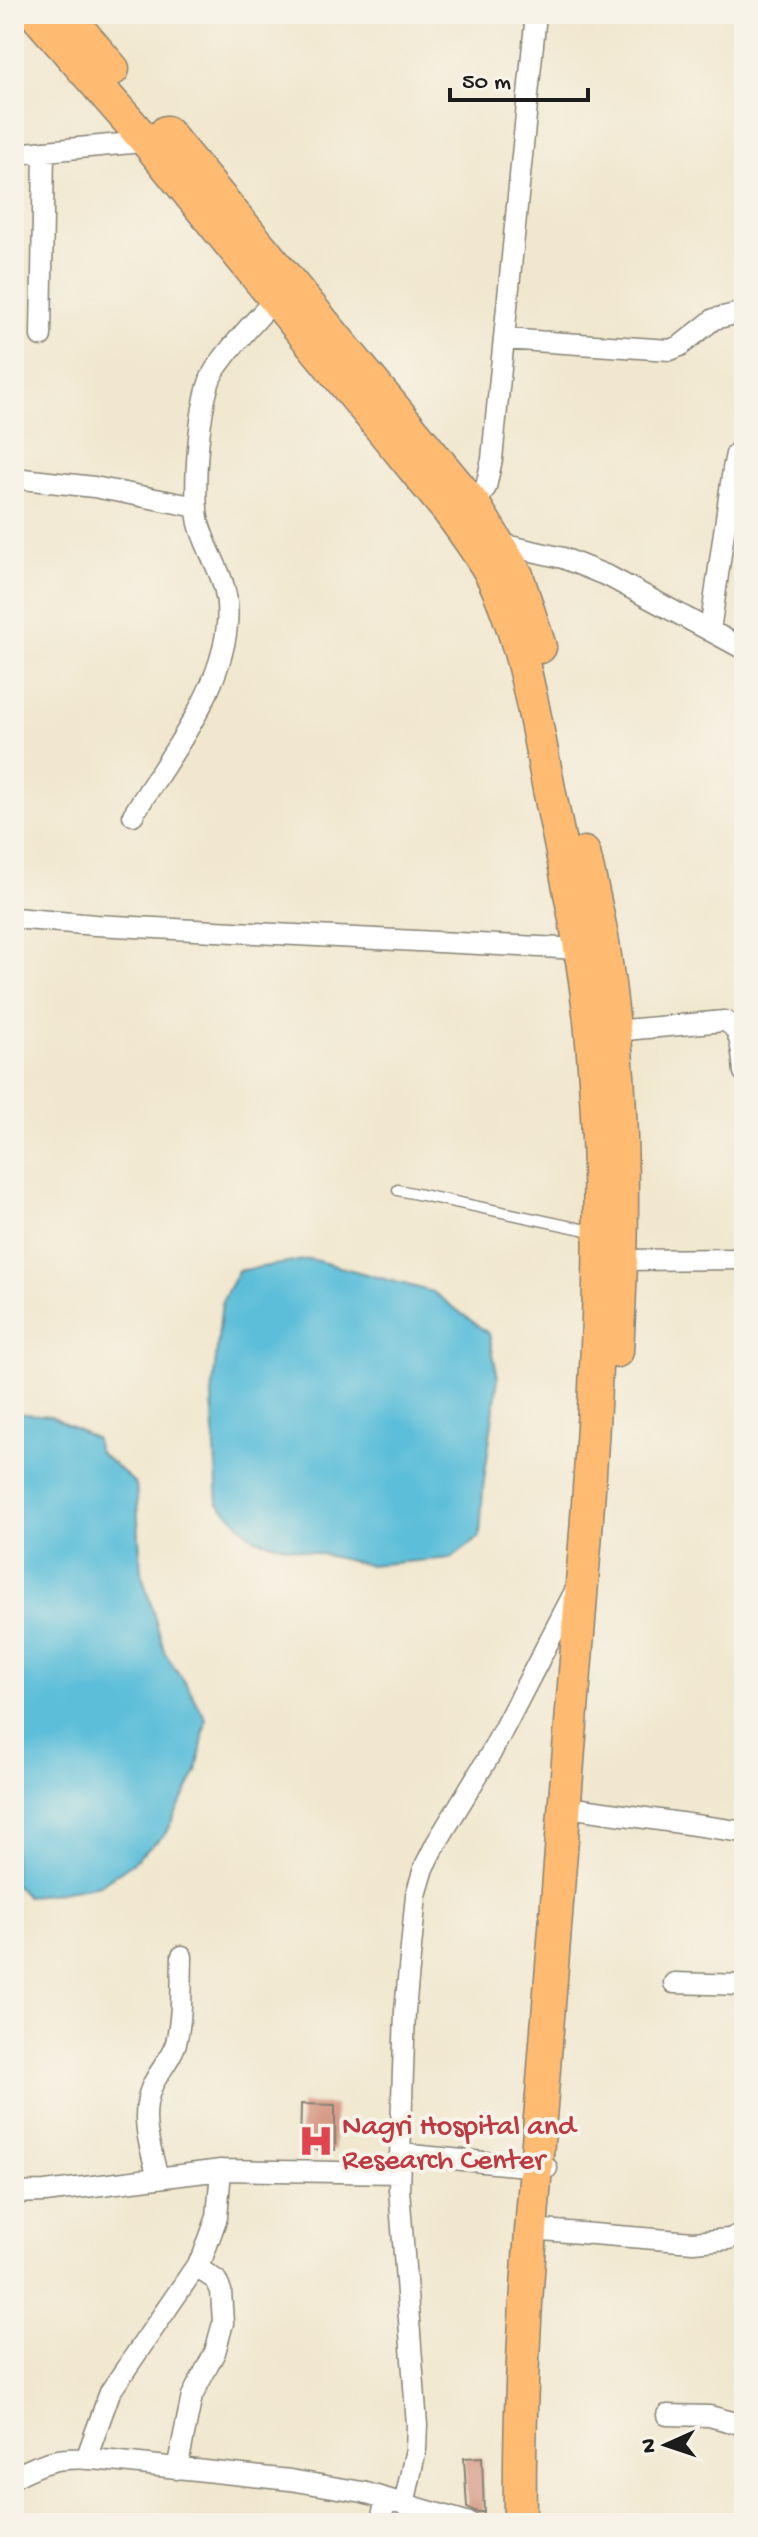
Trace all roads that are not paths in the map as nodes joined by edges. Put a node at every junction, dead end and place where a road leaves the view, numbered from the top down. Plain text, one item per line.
1 (35, 14) edge
2 (66, 14) edge
3 (536, 14) edge
4 (159, 141) junction
5 (44, 151) junction
6 (14, 154) edge
7 (274, 300) junction
8 (744, 312) edge
9 (41, 336) dead end
10 (504, 339) junction
11 (744, 446) edge
12 (14, 478) edge
13 (475, 506) junction
14 (197, 507) junction
15 (501, 544) junction
16 (710, 631) junction
17 (744, 649) edge
18 (133, 815) dead end
19 (14, 918) edge
20 (592, 948) junction
21 (614, 1031) junction
22 (744, 1072) edge
23 (398, 1190) dead end
24 (599, 1233) junction
25 (744, 1259) edge
26 (622, 1260) junction
27 (583, 1577) junction
28 (582, 1809) junction
29 (744, 1832) edge
30 (182, 1956) dead end
31 (674, 1983) dead end
32 (744, 1985) edge
33 (399, 2164) junction
34 (543, 2168) junction
35 (221, 2170) junction
36 (158, 2177) junction
37 (14, 2193) edge
38 (537, 2230) junction
39 (744, 2233) edge
40 (196, 2267) junction
41 (667, 2415) dead end
42 (744, 2425) edge
43 (86, 2459) junction
44 (177, 2469) junction
45 (14, 2477) edge
46 (395, 2502) junction
47 (380, 2523) edge
48 (470, 2523) edge
49 (520, 2523) edge
50 (533, 2523) edge

1 - 4 highway
2 - 4 highway
3 - 10 street
4 - 5 street
4 - 7 highway
4 - 13 highway
5 - 6 street
5 - 9 street
7 - 14 street
7 - 20 highway
8 - 10 street
10 - 13 street
11 - 16 street
12 - 14 street
13 - 15 highway
14 - 18 street
15 - 16 street
15 - 20 highway
16 - 17 street
19 - 20 street
20 - 21 highway
20 - 24 highway
21 - 22 street
21 - 26 highway
23 - 24 lane
24 - 27 highway
25 - 26 street
26 - 28 highway
27 - 33 street
27 - 34 highway
28 - 29 street
28 - 34 highway
30 - 36 street
31 - 32 street
33 - 34 street
33 - 35 street
33 - 46 street
34 - 38 highway
35 - 36 street
35 - 40 street
36 - 37 street
38 - 39 street
38 - 49 highway
38 - 50 highway
40 - 43 street
40 - 44 street
41 - 42 street
43 - 44 street
43 - 45 street
44 - 46 street
46 - 47 street
46 - 48 street

